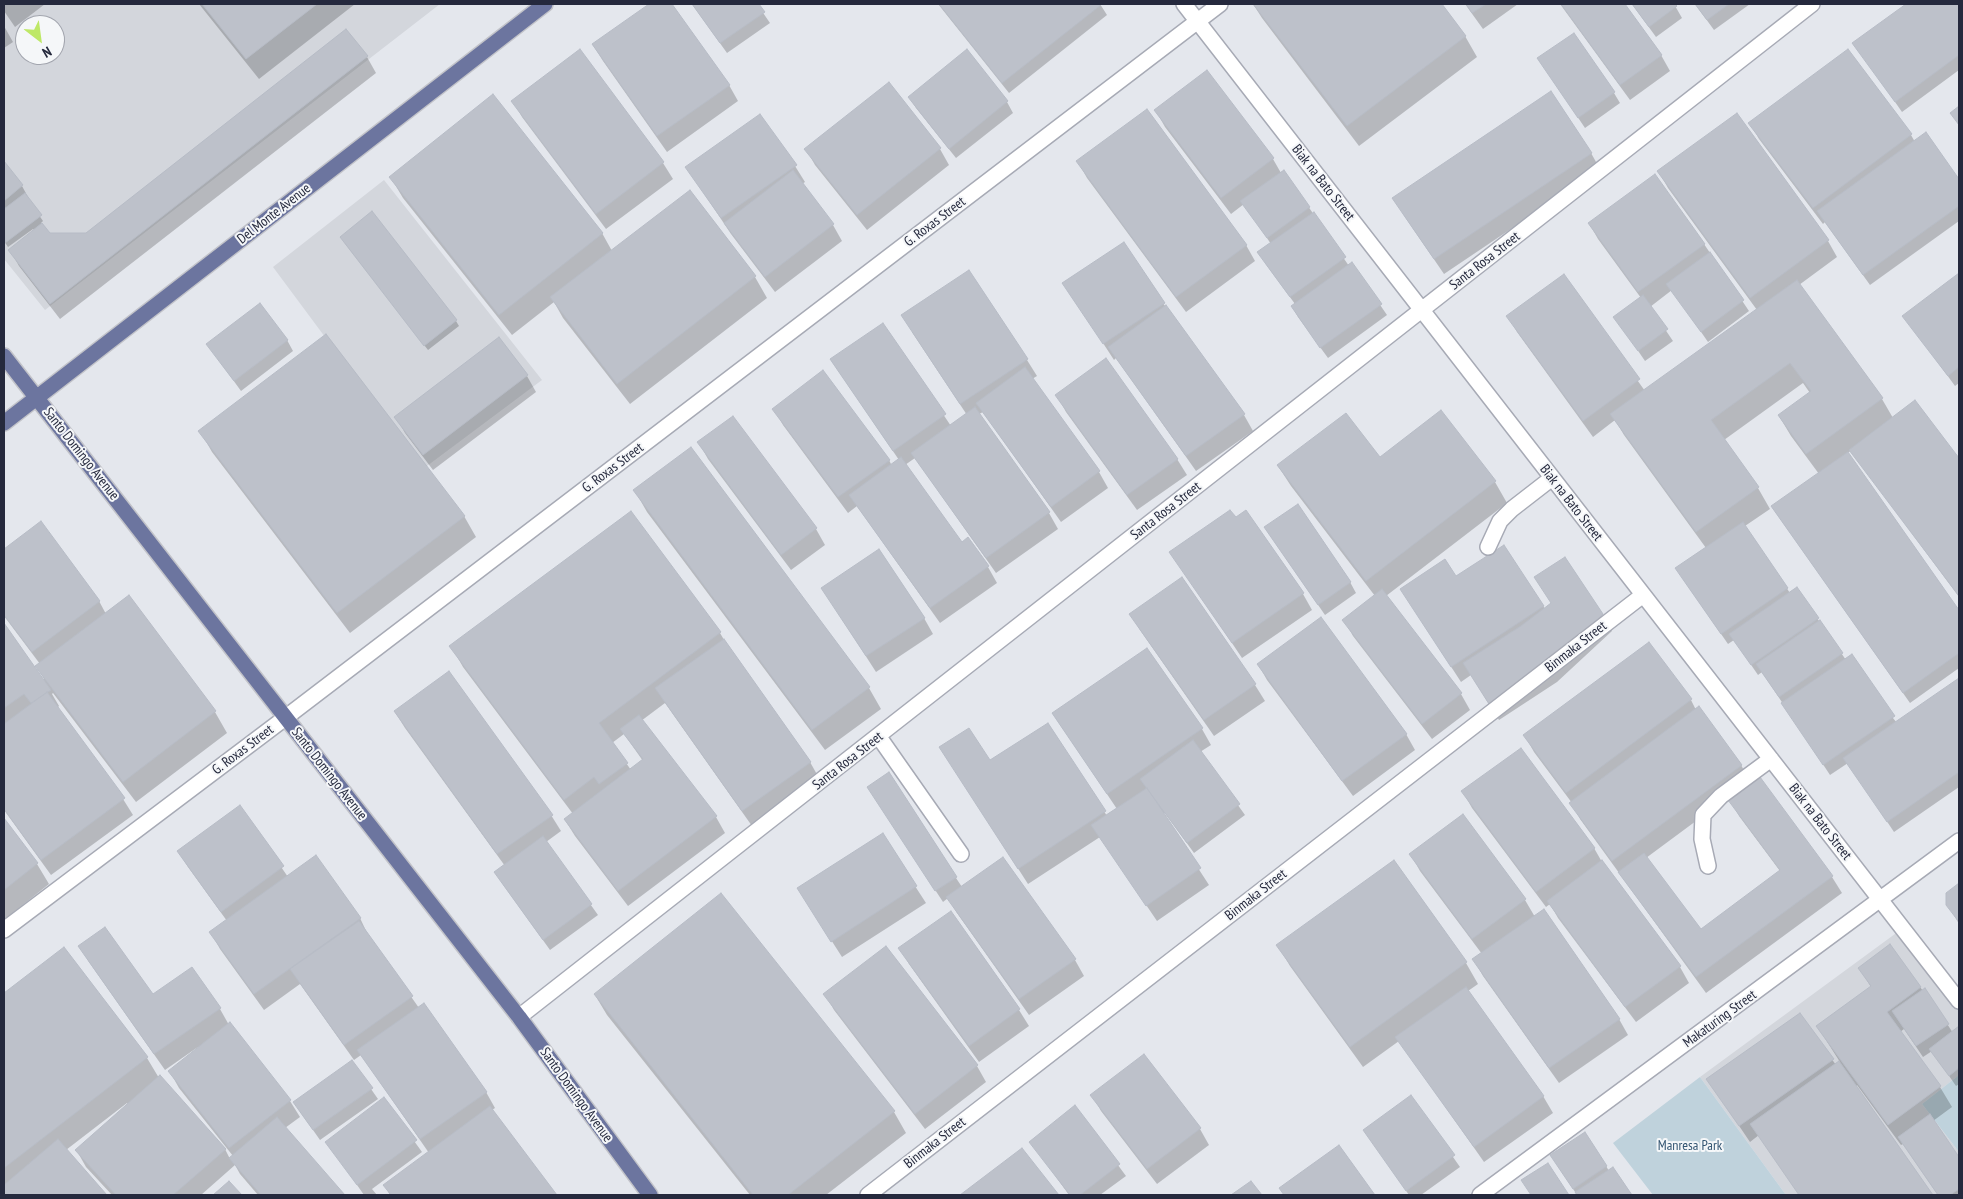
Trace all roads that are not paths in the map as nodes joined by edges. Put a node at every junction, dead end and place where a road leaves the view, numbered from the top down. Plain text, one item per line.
1 (545, 4) edge
2 (1184, 4) edge
3 (1220, 4) edge
4 (1812, 4) edge
5 (1197, 22) junction
6 (1422, 310) junction
7 (4, 356) edge
8 (38, 398) junction
9 (4, 423) edge
10 (1552, 478) junction
11 (1488, 547) dead end
12 (1643, 595) junction
13 (285, 718) junction
14 (879, 737) junction
15 (1770, 759) junction
16 (1959, 841) edge
17 (961, 854) dead end
18 (1708, 866) dead end
19 (1881, 901) junction
20 (4, 930) edge
21 (1959, 1001) edge
22 (520, 1017) junction
23 (646, 1194) edge
24 (868, 1195) edge
25 (1480, 1195) edge

1 - 8 main road, Del Monte Avenue
2 - 5 street, Biak na Bato Street
3 - 5 street, G. Roxas Street
4 - 6 street, Santa Rosa Street
5 - 6 street, Biak na Bato Street
5 - 13 street, G. Roxas Street
6 - 10 street, Biak na Bato Street
6 - 14 street, Santa Rosa Street
7 - 8 main road, Santo Domingo Avenue
8 - 9 main road, Del Monte Avenue
8 - 13 main road, Santo Domingo Avenue
10 - 11 street
10 - 12 street, Biak na Bato Street
12 - 15 street, Biak na Bato Street
12 - 24 street, Binmaka Street
13 - 20 street, G. Roxas Street
13 - 22 main road, Santo Domingo Avenue
14 - 17 street
14 - 22 street, Santa Rosa Street
15 - 18 street
15 - 19 street, Biak na Bato Street
16 - 19 street, Makaturing Street
19 - 21 street, Biak na Bato Street
19 - 25 street, Makaturing Street
22 - 23 main road, Santo Domingo Avenue

